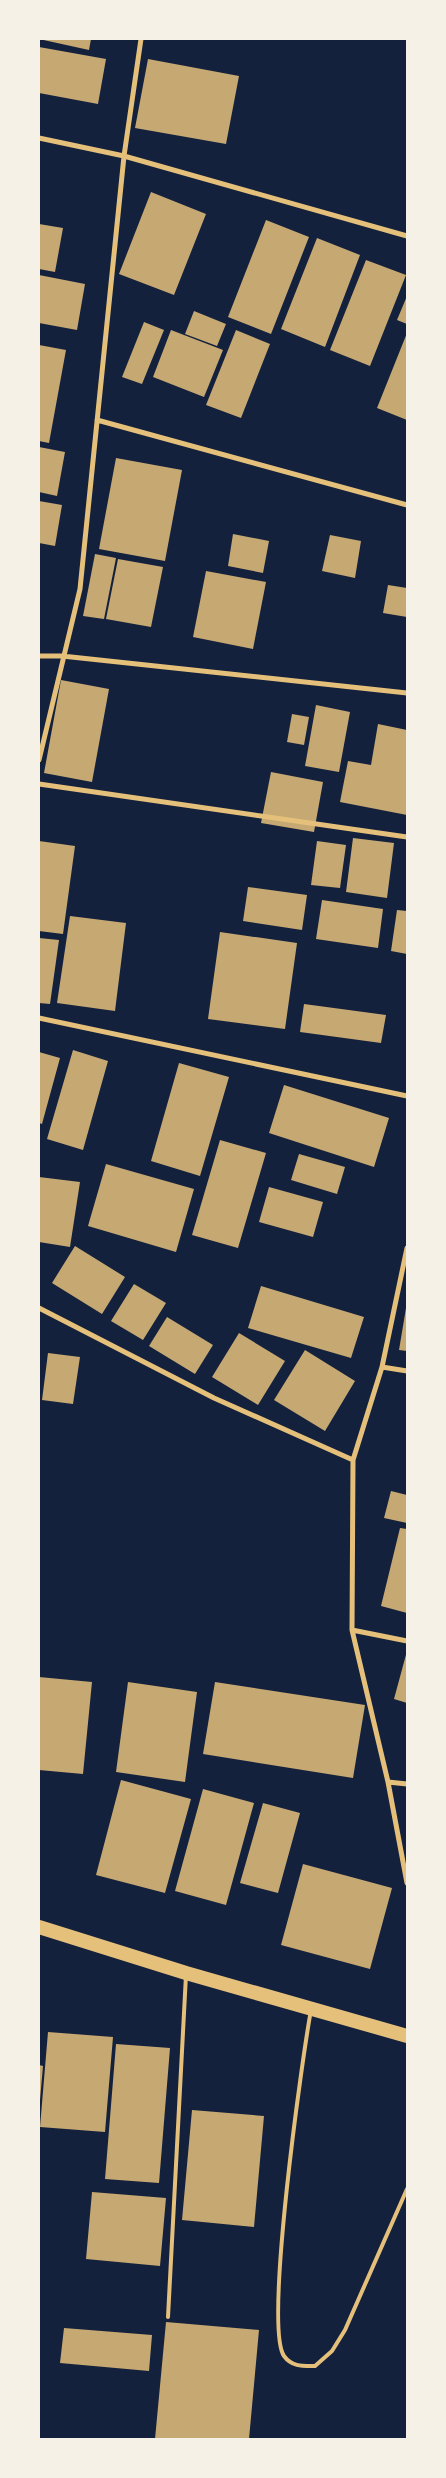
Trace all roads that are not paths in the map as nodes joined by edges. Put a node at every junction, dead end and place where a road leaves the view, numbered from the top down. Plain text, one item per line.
1 (141, 39) edge
2 (39, 138) edge
3 (124, 156) junction
4 (407, 236) edge
5 (97, 420) junction
6 (407, 505) edge
7 (39, 656) edge
8 (62, 656) junction
9 (407, 693) edge
10 (39, 760) edge
11 (39, 784) edge
12 (407, 836) edge
13 (39, 1018) edge
14 (407, 1096) edge
15 (407, 1248) edge
16 (39, 1308) edge
17 (382, 1366) junction
18 (407, 1371) edge
19 (353, 1460) junction
20 (352, 1630) junction
21 (407, 1641) edge
22 (388, 1782) junction
23 (407, 1784) edge
24 (407, 1883) edge
25 (39, 1927) edge
26 (186, 1973) junction
27 (311, 2008) junction
28 (407, 2036) edge
29 (407, 2189) edge
30 (168, 2317) dead end

1 - 3 street
2 - 3 street
3 - 4 street
3 - 5 street
5 - 6 street
5 - 8 street
7 - 8 street
8 - 9 street
8 - 10 street
11 - 12 street
13 - 14 street
15 - 17 street
16 - 19 street
17 - 18 street
17 - 19 street
19 - 20 street
20 - 21 street
20 - 22 street
22 - 23 street
22 - 24 street
25 - 26 highway
26 - 27 highway
26 - 30 lane
27 - 28 highway
27 - 29 lane

